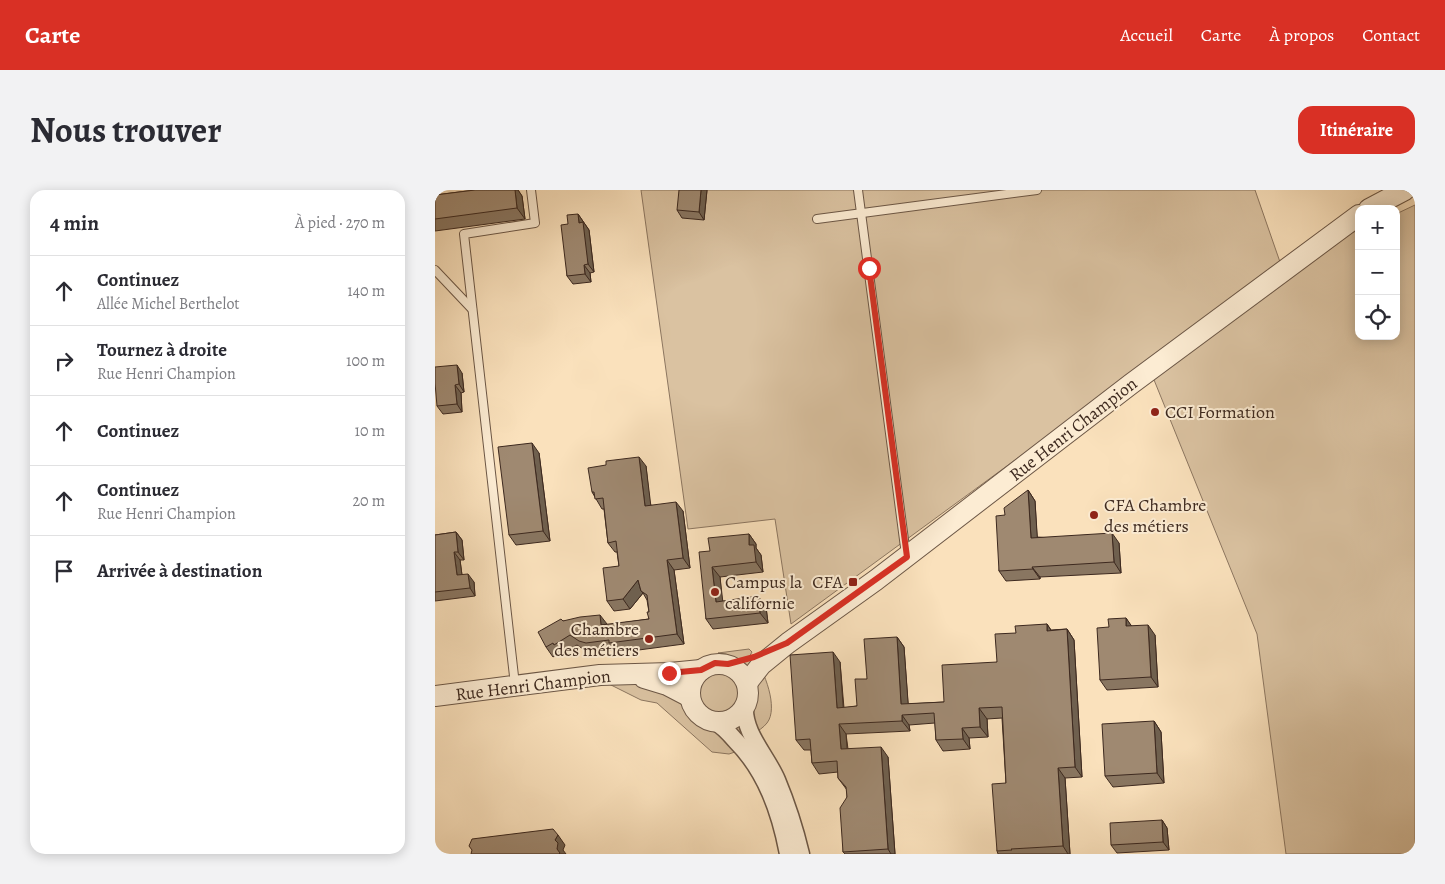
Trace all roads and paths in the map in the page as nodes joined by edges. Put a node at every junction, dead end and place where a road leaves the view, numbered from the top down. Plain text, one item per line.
1 (531, 190) edge
2 (858, 190) edge
3 (1037, 190) edge
4 (1405, 190) edge
5 (1377, 205) edge
6 (861, 212) junction
7 (1355, 218) edge
8 (817, 219) dead end
9 (435, 270) edge
10 (472, 309) junction
11 (907, 557) junction
12 (787, 643) junction
13 (728, 664) junction
14 (701, 670) junction
15 (631, 673) junction
16 (747, 683) junction
17 (515, 687) junction
18 (435, 696) edge
19 (690, 697) junction
20 (745, 706) junction
21 (715, 722) junction
22 (788, 854) edge
23 (801, 854) edge

1 - 10 lane
2 - 6 lane
3 - 6 lane
4 - 5 street
6 - 8 lane
6 - 11 lane
7 - 11 street, Rue Henri Champion
9 - 10 lane
10 - 17 lane
11 - 12 street, Rue Henri Champion
12 - 13 street, Rue Henri Champion
12 - 16 street, Rue Henri Champion
13 - 14 street
13 - 16 street
14 - 15 street, Rue Henri Champion
14 - 19 street
15 - 17 street, Rue Henri Champion
15 - 19 street, Rue Henri Champion
16 - 20 street
17 - 18 street, Rue Henri Champion
19 - 21 street
20 - 21 street
20 - 23 street
21 - 22 street

